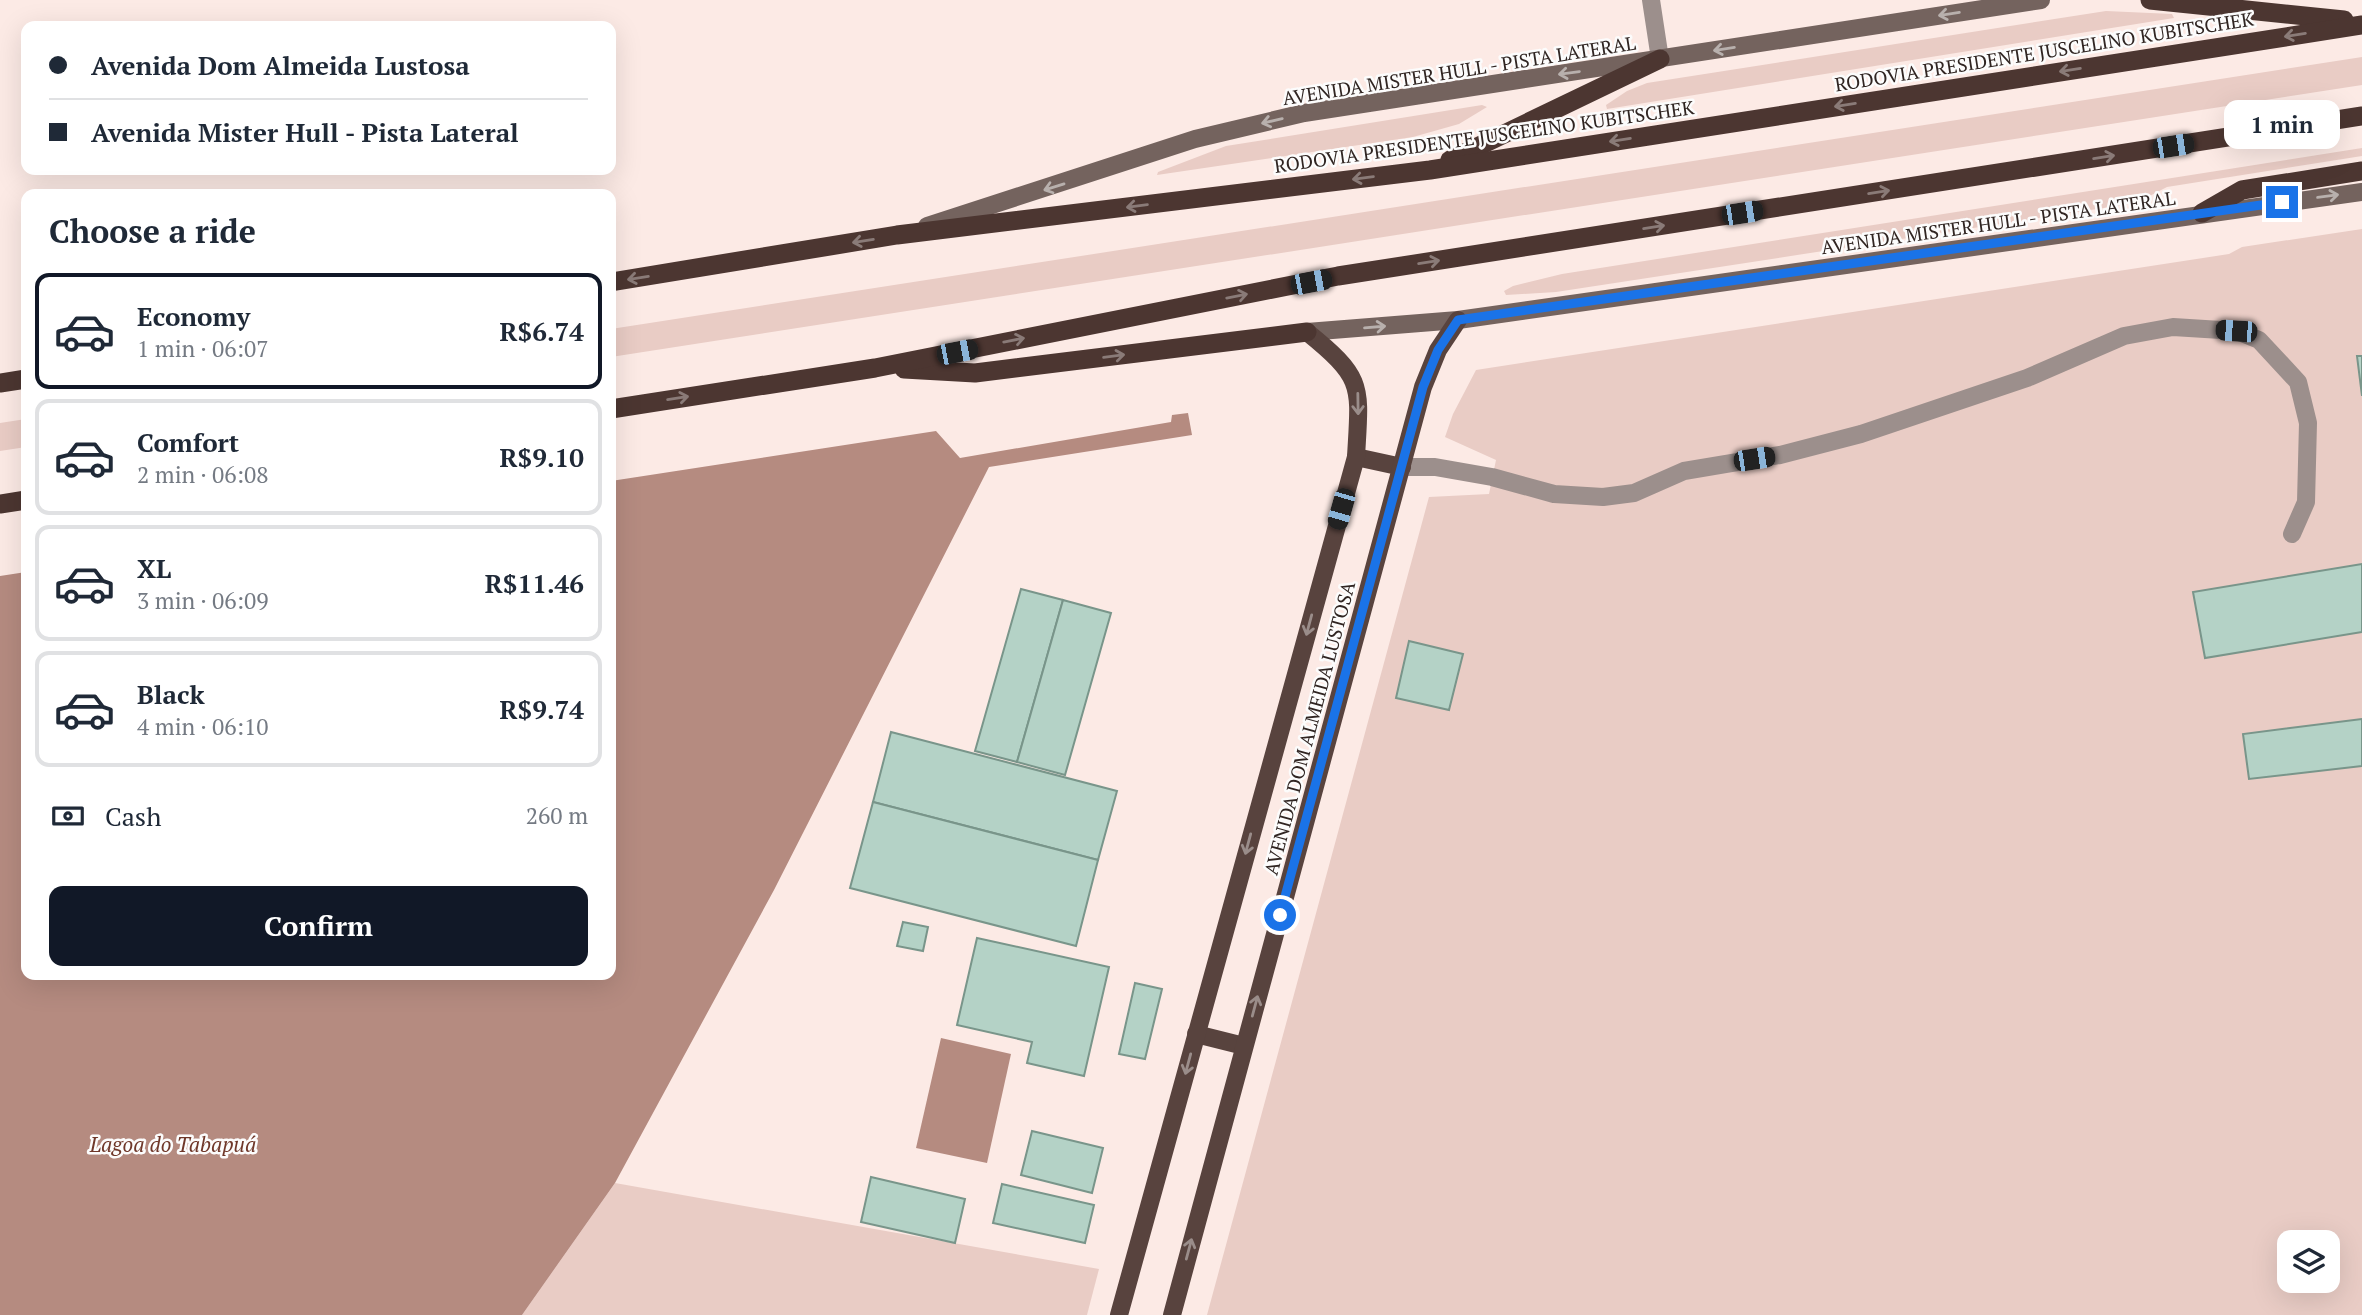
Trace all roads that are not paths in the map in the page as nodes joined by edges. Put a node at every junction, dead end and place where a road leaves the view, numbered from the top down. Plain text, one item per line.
1 (1651, 0) edge
2 (2040, 0) edge
3 (2150, 0) edge
4 (2362, 23) edge
5 (1660, 59) junction
6 (2362, 116) edge
7 (1430, 170) junction
8 (2362, 171) edge
9 (2362, 192) edge
10 (2202, 213) junction
11 (897, 235) junction
12 (616, 281) edge
13 (1458, 320) junction
14 (1307, 332) junction
15 (875, 368) junction
16 (21, 380) edge
17 (0, 383) edge
18 (616, 408) edge
19 (1356, 457) junction
20 (1402, 467) junction
21 (21, 501) edge
22 (0, 504) edge
23 (2292, 534) dead end
24 (1196, 1034) junction
25 (1244, 1046) junction
26 (1118, 1315) edge
27 (1172, 1315) edge

1 - 5 street
2 -> 5 main road, AVENIDA MISTER HULL - PISTA LATERAL
3 - 4 highway
4 -> 7 highway, RODOVIA PRESIDENTE JUSCELINO KUBITSCHEK
5 - 7 highway
5 -> 11 main road, AVENIDA MISTER HULL - PISTA LATERAL
15 -> 6 highway
7 -> 11 highway, RODOVIA PRESIDENTE JUSCELINO KUBITSCHEK
8 - 10 highway
10 -> 9 main road, AVENIDA MISTER HULL - PISTA LATERAL
10 - 13 main road, AVENIDA MISTER HULL - PISTA LATERAL
11 -> 12 highway, RODOVIA PRESIDENTE JUSCELINO KUBITSCHEK
14 -> 13 main road, AVENIDA MISTER HULL - PISTA LATERAL
13 - 20 main road, AVENIDA DOM ALMEIDA LUSTOSA
15 -> 14 highway
14 -> 19 main road, AVENIDA DOM ALMEIDA LUSTOSA
18 -> 15 highway
16 - 17 highway
19 - 20 main road
19 -> 24 main road, AVENIDA DOM ALMEIDA LUSTOSA
20 - 23 street
25 -> 20 main road, AVENIDA DOM ALMEIDA LUSTOSA
21 - 22 highway
24 - 25 main road
24 -> 26 main road, AVENIDA DOM ALMEIDA LUSTOSA
27 -> 25 main road, AVENIDA DOM ALMEIDA LUSTOSA

